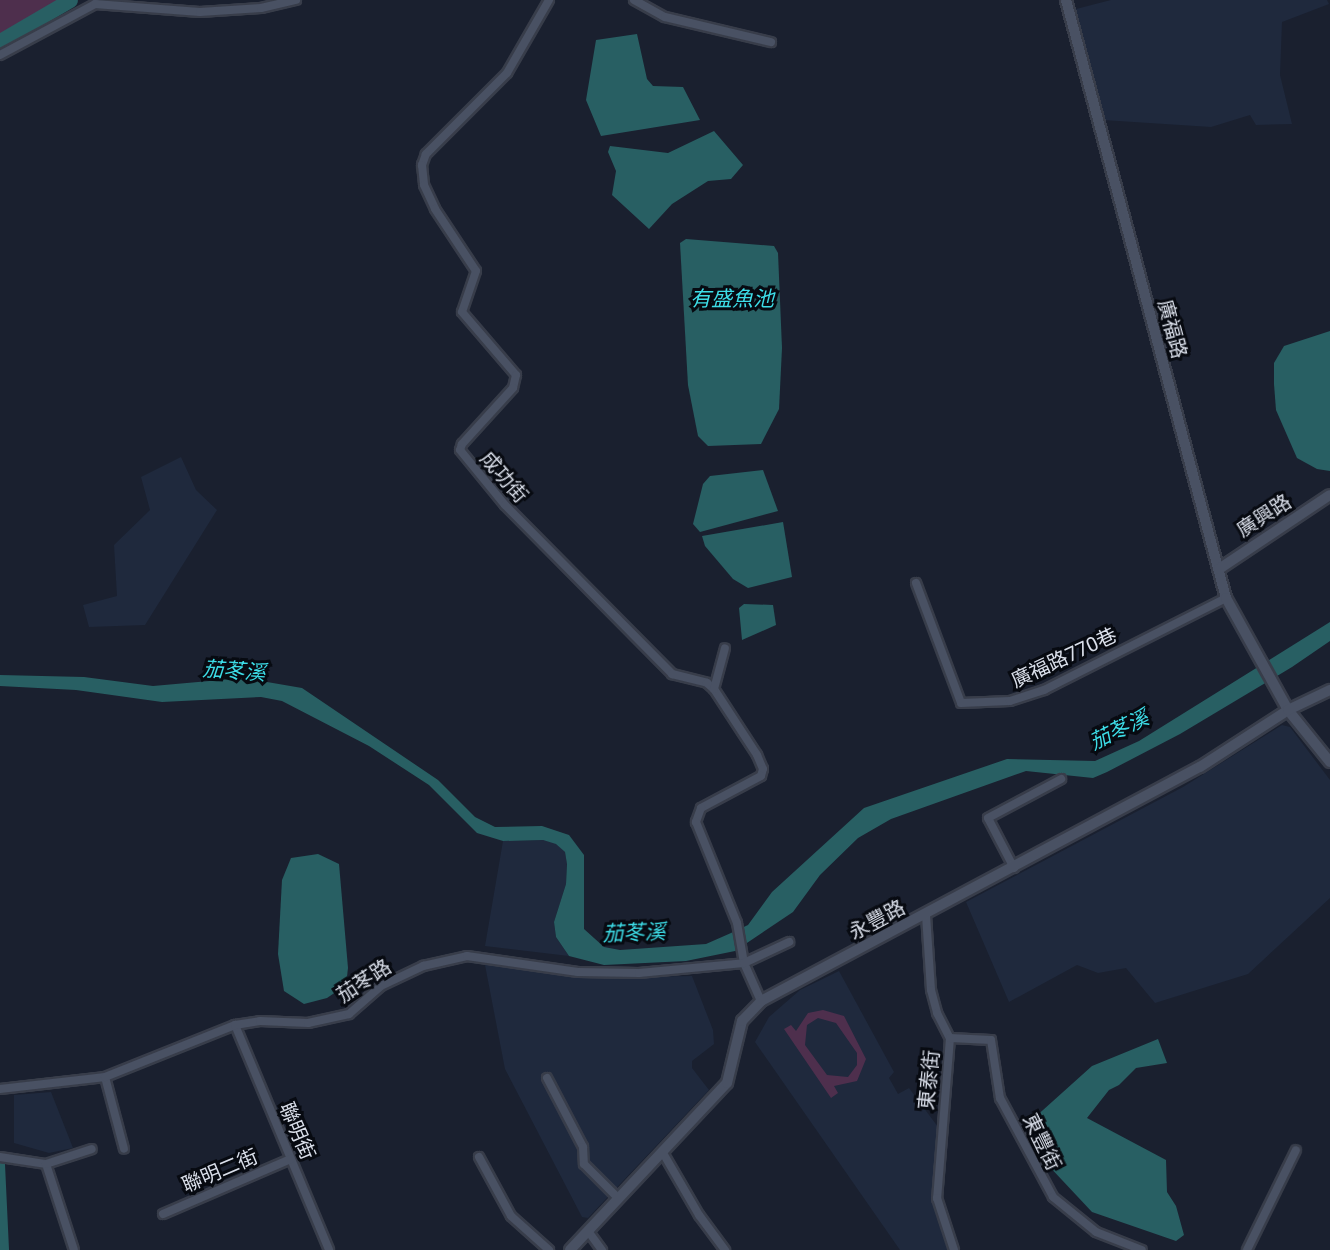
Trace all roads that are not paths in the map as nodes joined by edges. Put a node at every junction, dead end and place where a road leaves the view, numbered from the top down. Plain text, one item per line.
1 (296, 0) edge
2 (549, 0) edge
3 (634, 0) edge
4 (1066, 0) edge
5 (771, 42) dead end
6 (0, 55) edge
7 (1330, 495) edge
8 (1219, 569) junction
9 (916, 583) dead end
10 (1226, 598) junction
11 (725, 648) dead end
12 (714, 689) junction
13 (1330, 690) edge
14 (1288, 710) junction
15 (1330, 762) edge
16 (1061, 779) dead end
17 (1014, 868) junction
18 (926, 915) junction
19 (789, 942) dead end
20 (744, 963) junction
21 (762, 1001) junction
22 (234, 1025) junction
23 (950, 1038) junction
24 (105, 1077) junction
25 (547, 1078) dead end
26 (4, 1089) edge
27 (92, 1149) dead end
28 (124, 1149) dead end
29 (1296, 1150) dead end
30 (663, 1153) junction
31 (0, 1157) edge
32 (479, 1157) dead end
33 (291, 1160) junction
34 (46, 1164) junction
35 (619, 1199) junction
36 (162, 1214) dead end
37 (588, 1232) junction
38 (74, 1250) edge
39 (329, 1250) edge
40 (549, 1250) edge
41 (570, 1250) edge
42 (602, 1250) edge
43 (725, 1250) edge
44 (954, 1250) edge
45 (1142, 1250) edge
46 (1247, 1250) edge

1 - 6 street
2 - 12 street, 成功街
3 - 5 street
4 - 8 street, 廣福路
7 - 8 street, 廣興路
8 - 10 street, 廣福路
9 - 10 street, 廣福路770巷
10 - 14 street, 廣福路
11 - 12 street
12 - 20 street
13 - 14 street, 永豐路
14 - 15 street
14 - 17 street, 永豐路
16 - 17 street
17 - 18 street, 永豐路
18 - 21 street, 永豐路
18 - 23 street, 東泰街
19 - 20 street, 茄苳路
20 - 21 street
20 - 22 street, 茄苳路
21 - 30 street, 永豐路
22 - 24 street, 茄苳路
22 - 33 street, 聯明街
23 - 44 street, 東泰街
23 - 45 street, 東豐街
24 - 26 street, 茄苳路
24 - 28 street
25 - 35 street
27 - 34 street
29 - 46 street
30 - 35 street, 永豐路
30 - 43 street
31 - 34 street
32 - 40 street
33 - 36 street, 聯明二街
33 - 39 street, 聯明街
34 - 38 street
35 - 37 street, 永豐路
37 - 41 street, 永豐路
37 - 42 street

